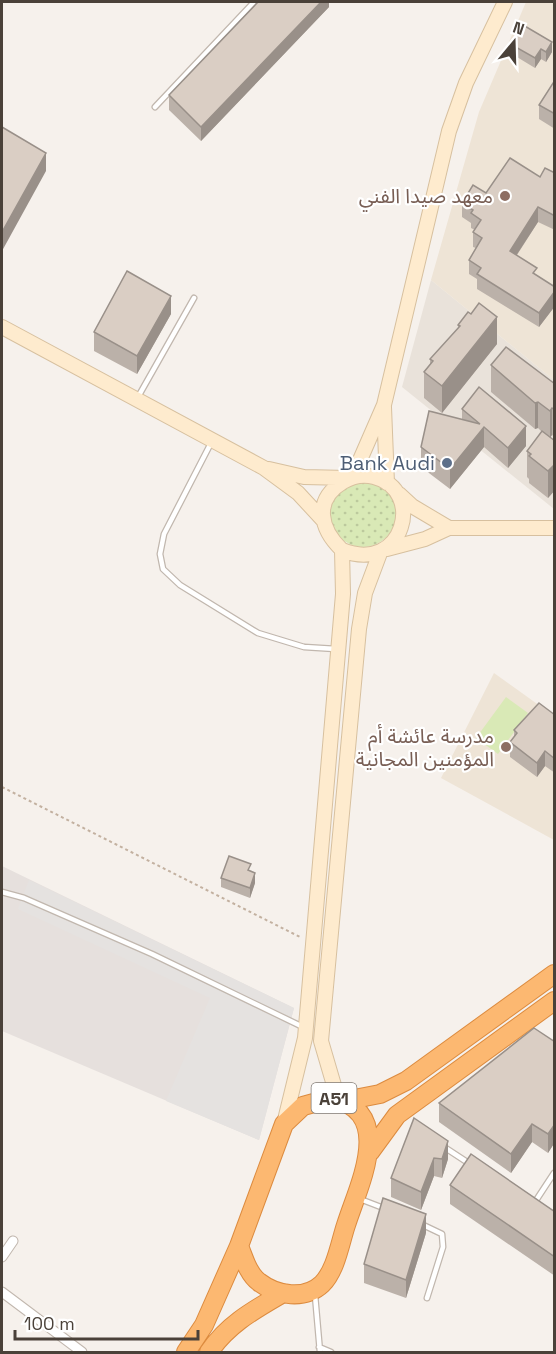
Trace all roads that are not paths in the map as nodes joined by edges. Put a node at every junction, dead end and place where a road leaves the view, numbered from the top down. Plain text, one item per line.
1 (254, 2) edge
2 (505, 2) edge
3 (154, 107) dead end
4 (194, 298) dead end
5 (2, 327) edge
6 (136, 399) junction
7 (384, 405) junction
8 (213, 440) junction
9 (264, 468) junction
10 (352, 477) junction
11 (391, 486) junction
12 (323, 520) junction
13 (448, 528) junction
14 (555, 528) edge
15 (342, 550) junction
16 (383, 551) junction
17 (338, 650) junction
18 (2, 892) edge
19 (555, 974) edge
20 (555, 1001) edge
21 (306, 1028) junction
22 (341, 1100) junction
23 (284, 1124) junction
24 (436, 1141) edge
25 (370, 1152) junction
26 (474, 1167) edge
27 (555, 1173) edge
28 (355, 1197) junction
29 (522, 1200) edge
30 (395, 1213) edge
31 (412, 1221) edge
32 (13, 1241) dead end
33 (239, 1246) junction
34 (2, 1257) edge
35 (315, 1290) junction
36 (2, 1292) edge
37 (283, 1293) junction
38 (427, 1298) dead end
39 (320, 1350) edge
40 (82, 1353) edge
41 (186, 1353) edge
42 (209, 1353) edge
43 (331, 1353) edge

1 - 3 lane
2 - 7 main road
4 - 6 lane
5 - 6 main road
6 - 8 main road
7 - 10 main road
7 - 11 main road
8 - 9 main road
8 - 17 lane
9 - 10 main road
9 - 12 main road
10 - 11 main road
10 - 12 main road
11 - 13 main road
11 - 16 main road
12 - 15 main road
13 - 14 main road
13 - 16 main road
15 - 16 main road
15 - 17 main road
16 - 22 main road
17 - 21 main road
18 - 21 lane
19 - 22 highway, A51
20 - 25 highway, A51
21 - 23 main road
22 - 23 highway, A51
22 - 25 highway, A51
23 - 33 highway, A51
24 - 26 lane
25 - 28 highway, A51
27 - 29 lane
28 - 30 lane
28 - 35 highway, A51
31 - 38 lane
32 - 34 street
33 - 37 highway
33 - 41 highway, A51
35 - 37 highway
35 - 39 lane
36 - 40 street
37 - 42 highway
39 - 43 lane

